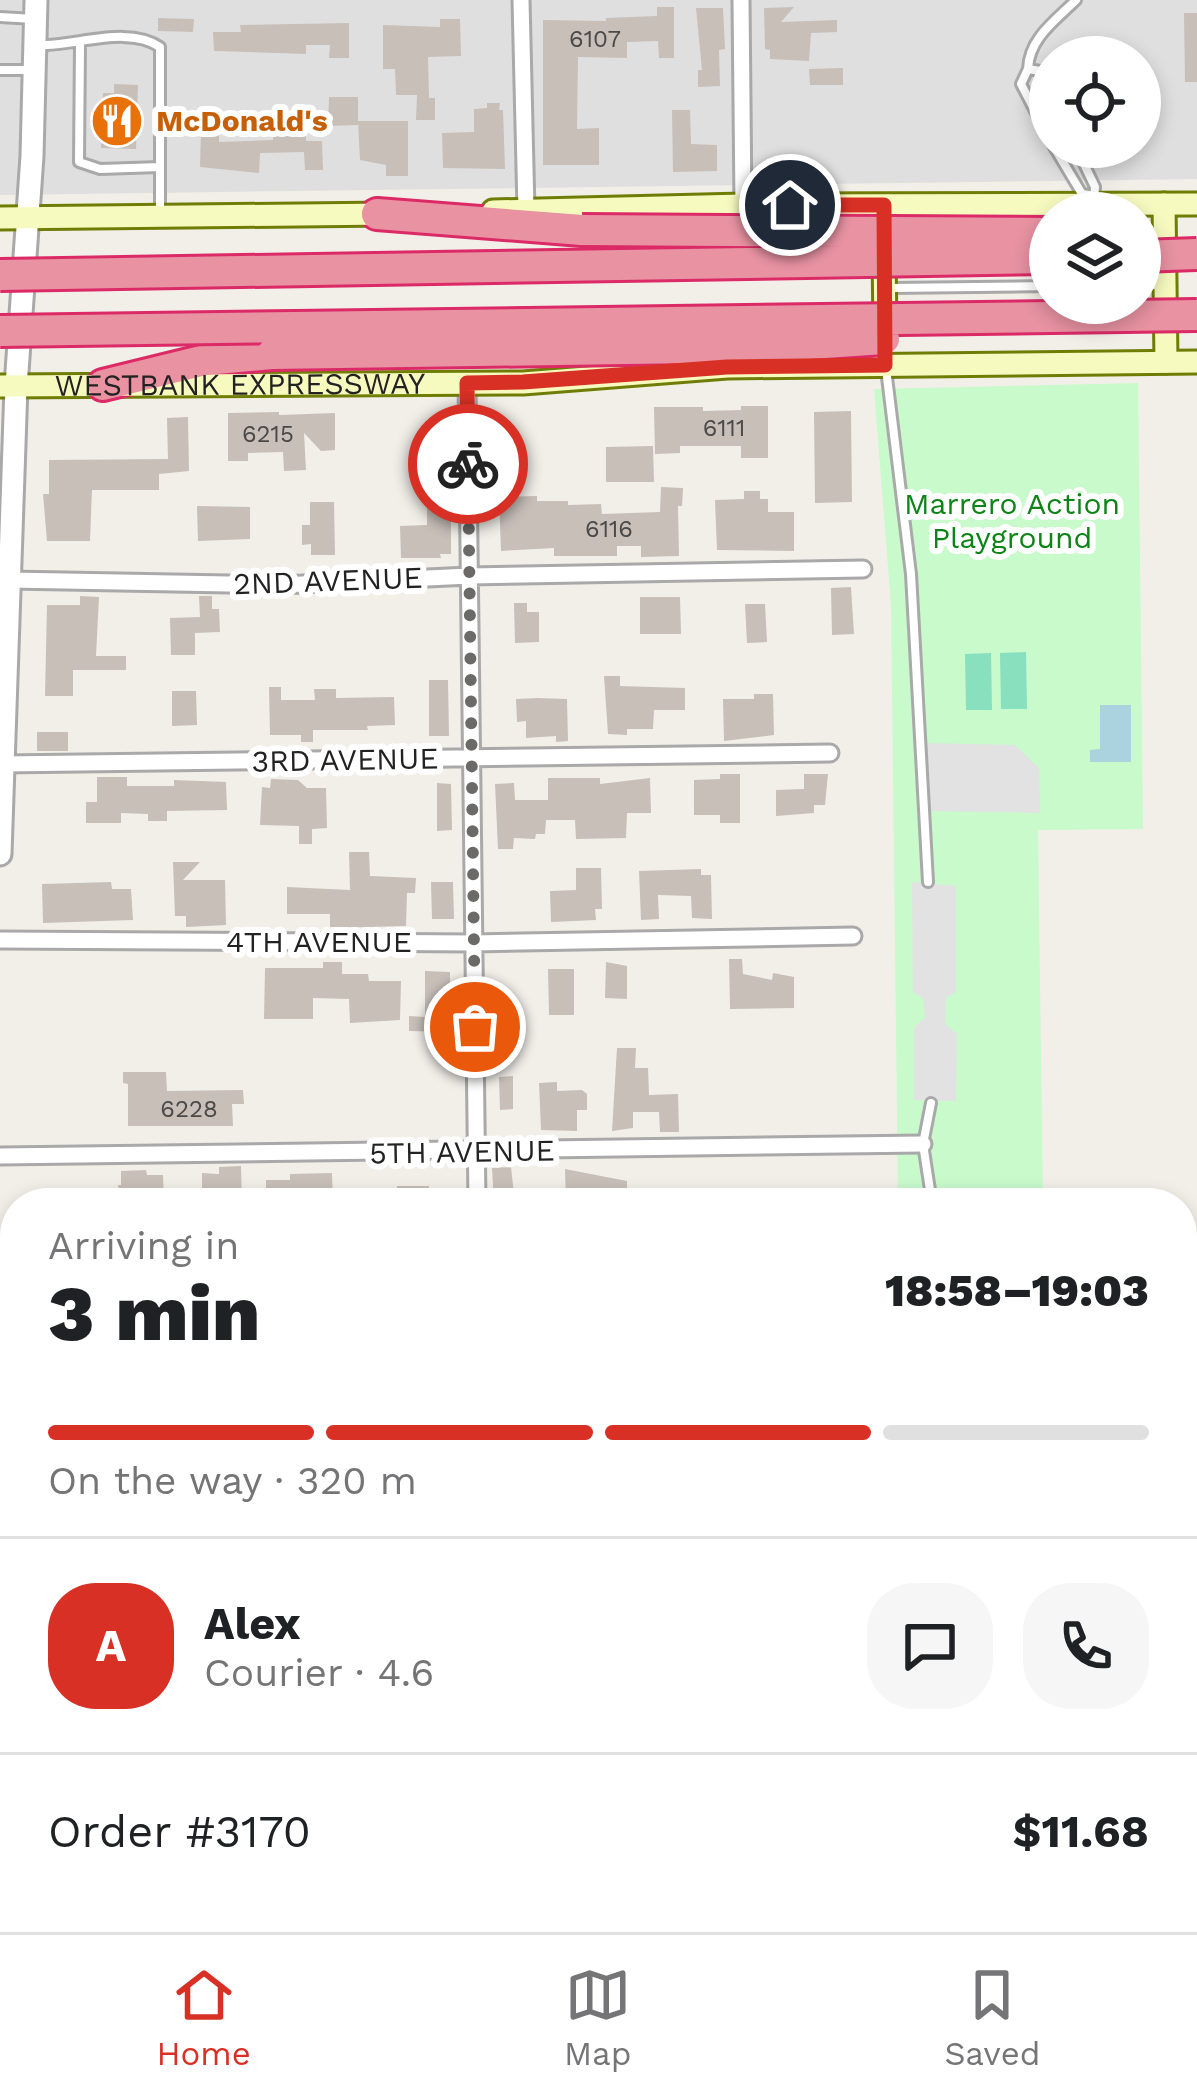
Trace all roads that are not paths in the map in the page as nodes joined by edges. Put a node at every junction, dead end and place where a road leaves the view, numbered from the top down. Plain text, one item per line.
1 (521, 0) edge
2 (741, 0) edge
3 (1076, 0) edge
4 (39, 6) edge
5 (0, 17) edge
6 (80, 43) junction
7 (46, 45) junction
8 (1028, 69) joint
9 (0, 70) edge
10 (34, 70) junction
11 (1029, 99) edge
12 (160, 166) junction
13 (1029, 202) edge
14 (742, 205) junction
15 (884, 205) junction
16 (1161, 205) edge
17 (1164, 205) junction
18 (1197, 205) edge
19 (526, 210) junction
20 (377, 214) junction
21 (160, 216) junction
22 (27, 217) junction
23 (0, 218) edge
24 (1029, 233) edge
25 (1161, 235) edge
26 (1197, 236) edge
27 (1197, 254) edge
28 (1161, 255) edge
29 (1029, 258) edge
30 (0, 275) edge
31 (1161, 284) edge
32 (1165, 284) junction
33 (1029, 286) edge
34 (884, 288) junction
35 (1197, 316) edge
36 (0, 332) edge
37 (1166, 362) junction
38 (1197, 362) edge
39 (885, 365) junction
40 (467, 383) junction
41 (103, 385) junction
42 (8, 386) edge
43 (7, 435) edge
44 (6, 483) edge
45 (863, 569) dead end
46 (469, 576) junction
47 (9, 580) junction
48 (830, 753) dead end
49 (471, 758) junction
50 (4, 764) junction
51 (0, 854) edge
52 (928, 882) dead end
53 (853, 936) dead end
54 (0, 940) edge
55 (473, 943) junction
56 (931, 1103) dead end
57 (923, 1144) junction
58 (476, 1153) junction
59 (0, 1156) edge
60 (477, 1188) edge
61 (930, 1188) edge

1 - 19 street
2 - 14 street
3 - 8 lane
4 - 5 lane
4 - 7 street
4 - 10 street
6 - 7 lane
6 - 12 lane
6 - 12 lane
7 - 22 street
8 - 11 lane
9 - 10 lane
10 - 22 street
12 - 21 lane
13 - 15 main road
14 - 15 main road
14 - 19 main road
15 - 34 main road
16 - 17 main road
17 - 18 main road
17 - 32 main road
19 - 20 main road
20 - 21 main road
20 - 24 highway, bridge
21 - 22 main road
22 - 23 main road
22 - 42 street
25 - 26 highway
27 - 28 highway, bridge
29 - 30 highway, bridge
31 - 32 lane
32 - 37 main road
33 - 34 lane
34 - 39 main road
35 - 36 highway, WESTBANK EXPRESSWAY, bridge
35 - 41 highway, bridge
37 - 38 main road, WESTBANK EXPRESSWAY
37 - 39 main road, WESTBANK EXPRESSWAY
39 - 40 main road, WESTBANK EXPRESSWAY
39 - 52 lane
40 - 41 main road, WESTBANK EXPRESSWAY
40 - 46 street
41 - 42 main road, WESTBANK EXPRESSWAY
42 - 43 street
43 - 44 street
44 - 47 street
45 - 46 street, 2ND AVENUE
46 - 47 street, 2ND AVENUE
46 - 49 street
47 - 50 street
48 - 49 street, 3RD AVENUE
49 - 50 street, 3RD AVENUE
49 - 55 street
50 - 51 street
53 - 55 street, 4TH AVENUE
54 - 55 street, 4TH AVENUE
55 - 58 street
56 - 57 lane
57 - 58 street, 5TH AVENUE
57 - 61 lane
58 - 59 street, 5TH AVENUE
58 - 60 street

